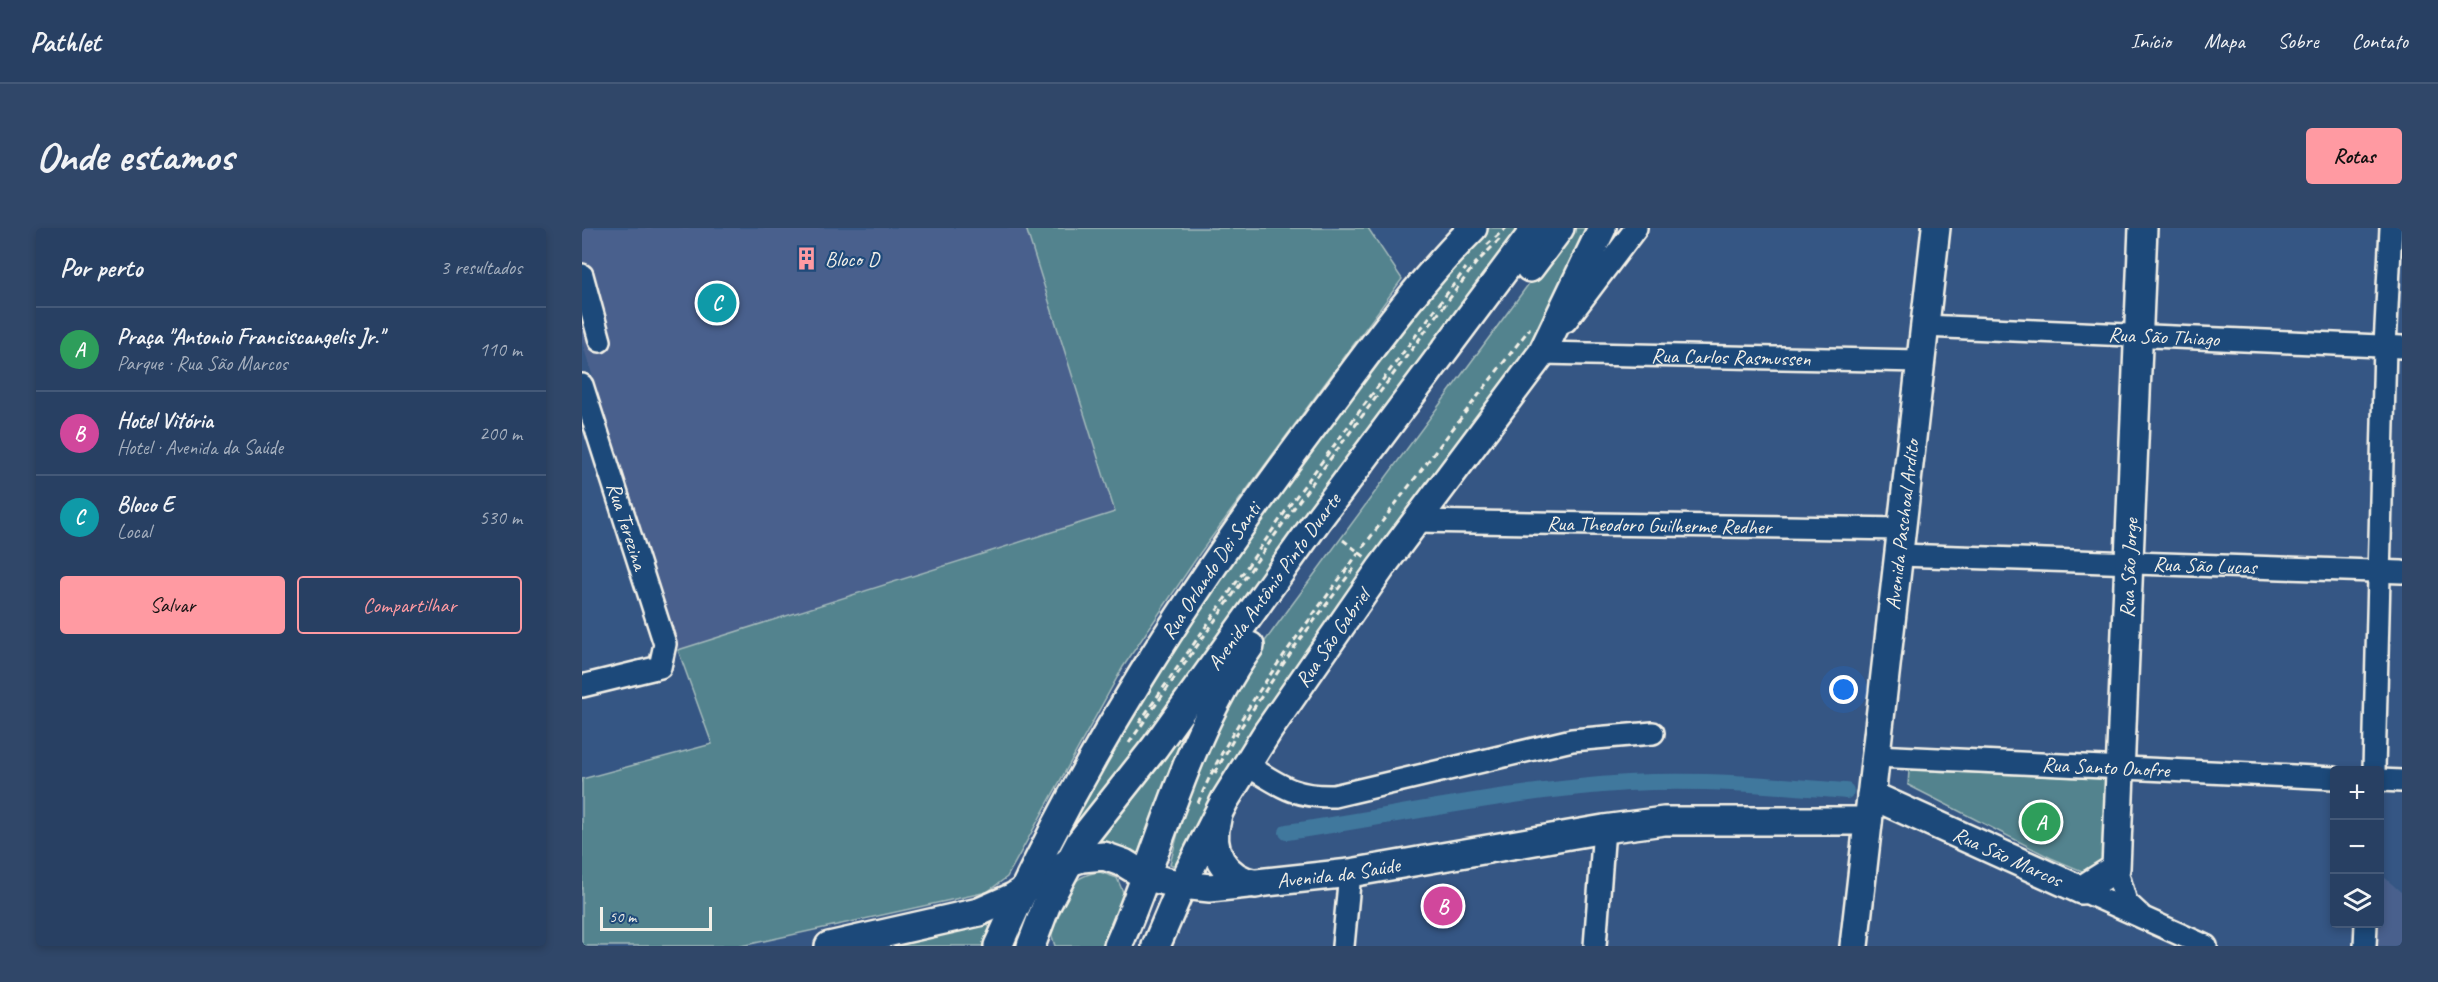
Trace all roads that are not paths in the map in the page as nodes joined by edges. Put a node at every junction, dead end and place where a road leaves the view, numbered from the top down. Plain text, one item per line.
1 (1473, 228) edge
2 (1536, 228) edge
3 (1560, 228) edge
4 (1602, 228) edge
5 (1636, 228) edge
6 (1936, 228) edge
7 (2144, 228) edge
8 (2391, 228) edge
9 (582, 275) edge
10 (1924, 326) junction
11 (2139, 335) junction
12 (600, 341) dead end
13 (2393, 346) edge
14 (1542, 353) junction
15 (1920, 361) junction
16 (582, 385) edge
17 (1416, 521) junction
18 (1900, 542) junction
19 (2129, 561) junction
20 (2380, 571) junction
21 (2402, 572) edge
22 (582, 686) edge
23 (1653, 733) dead end
24 (1876, 756) junction
25 (1247, 765) junction
26 (2374, 766) edge
27 (2121, 770) junction
28 (2330, 778) edge
29 (2384, 780) edge
30 (2402, 781) edge
31 (1878, 807) junction
32 (1207, 811) junction
33 (1604, 829) junction
34 (1069, 862) junction
35 (2116, 868) junction
36 (1350, 873) junction
37 (1147, 877) junction
38 (1257, 884) junction
39 (1182, 885) junction
40 (2081, 890) junction
41 (1022, 891) junction
42 (2143, 918) junction
43 (2366, 928) edge
44 (829, 946) edge
45 (998, 946) edge
46 (1031, 946) edge
47 (1118, 946) edge
48 (1156, 946) edge
49 (1343, 946) edge
50 (1594, 946) edge
51 (1854, 946) edge
52 (2206, 946) edge
53 (2365, 946) edge

1 - 41 main road, Rua Orlando Dei Santi
2 - 34 main road, Avenida Antônio Pinto Duarte
3 - 37 main road, Avenida Antônio Pinto Duarte
4 - 14 main road, Rua São Gabriel
5 - 14 street, Rua São Gabriel
6 - 10 main road, Avenida Paschoal Ardito
7 - 11 main road, Rua São Jorge
8 - 13 street
9 - 12 street
10 - 11 street, Rua São Thiago
10 - 15 main road, Avenida Paschoal Ardito
11 - 13 street, Rua São Thiago
11 - 19 main road, Rua São Jorge
13 - 20 street
14 - 15 street, Rua Carlos Rasmussen
14 - 17 main road, Rua São Gabriel
15 - 18 main road, Avenida Paschoal Ardito
16 - 22 street, Rua Terezina
17 - 18 street, Rua Theodoro Guilherme Redher
17 - 25 main road, Rua São Gabriel
18 - 19 street, Rua São Lucas
18 - 24 main road, Avenida Paschoal Ardito
19 - 20 street, Rua São Lucas
19 - 27 main road, Rua São Jorge
20 - 21 street, Rua São Lucas
20 - 26 street
23 - 25 street
24 - 27 street, Rua Santo Onofre
24 - 31 main road, Avenida Paschoal Ardito
25 - 32 main road, Rua São Gabriel
27 - 28 street, Rua Santo Onofre
27 - 35 main road, Rua São Jorge
29 - 30 street
31 - 33 main road, Avenida da Saúde
31 - 40 main road, Rua São Marcos
31 - 51 main road, Avenida Paschoal Ardito
32 - 38 main road
32 - 39 main road, Rua São Gabriel
33 - 36 main road, Avenida da Saúde
33 - 50 street
34 - 37 main road, Avenida da Saúde
34 - 41 main road, Avenida da Saúde
34 - 46 main road, Avenida Antônio Pinto Duarte
35 - 40 main road
35 - 42 street, Rua São Marcos
36 - 38 main road, Avenida da Saúde
36 - 49 street
37 - 39 main road, Avenida da Saúde
37 - 47 main road, Avenida Antônio Pinto Duarte
38 - 39 main road, Avenida da Saúde
39 - 48 main road, Rua São Gabriel
40 - 42 street, Rua São Marcos
41 - 44 main road, Avenida da Saúde
41 - 45 main road, Rua Orlando Dei Santi
42 - 52 street, Rua São Marcos
43 - 53 street

